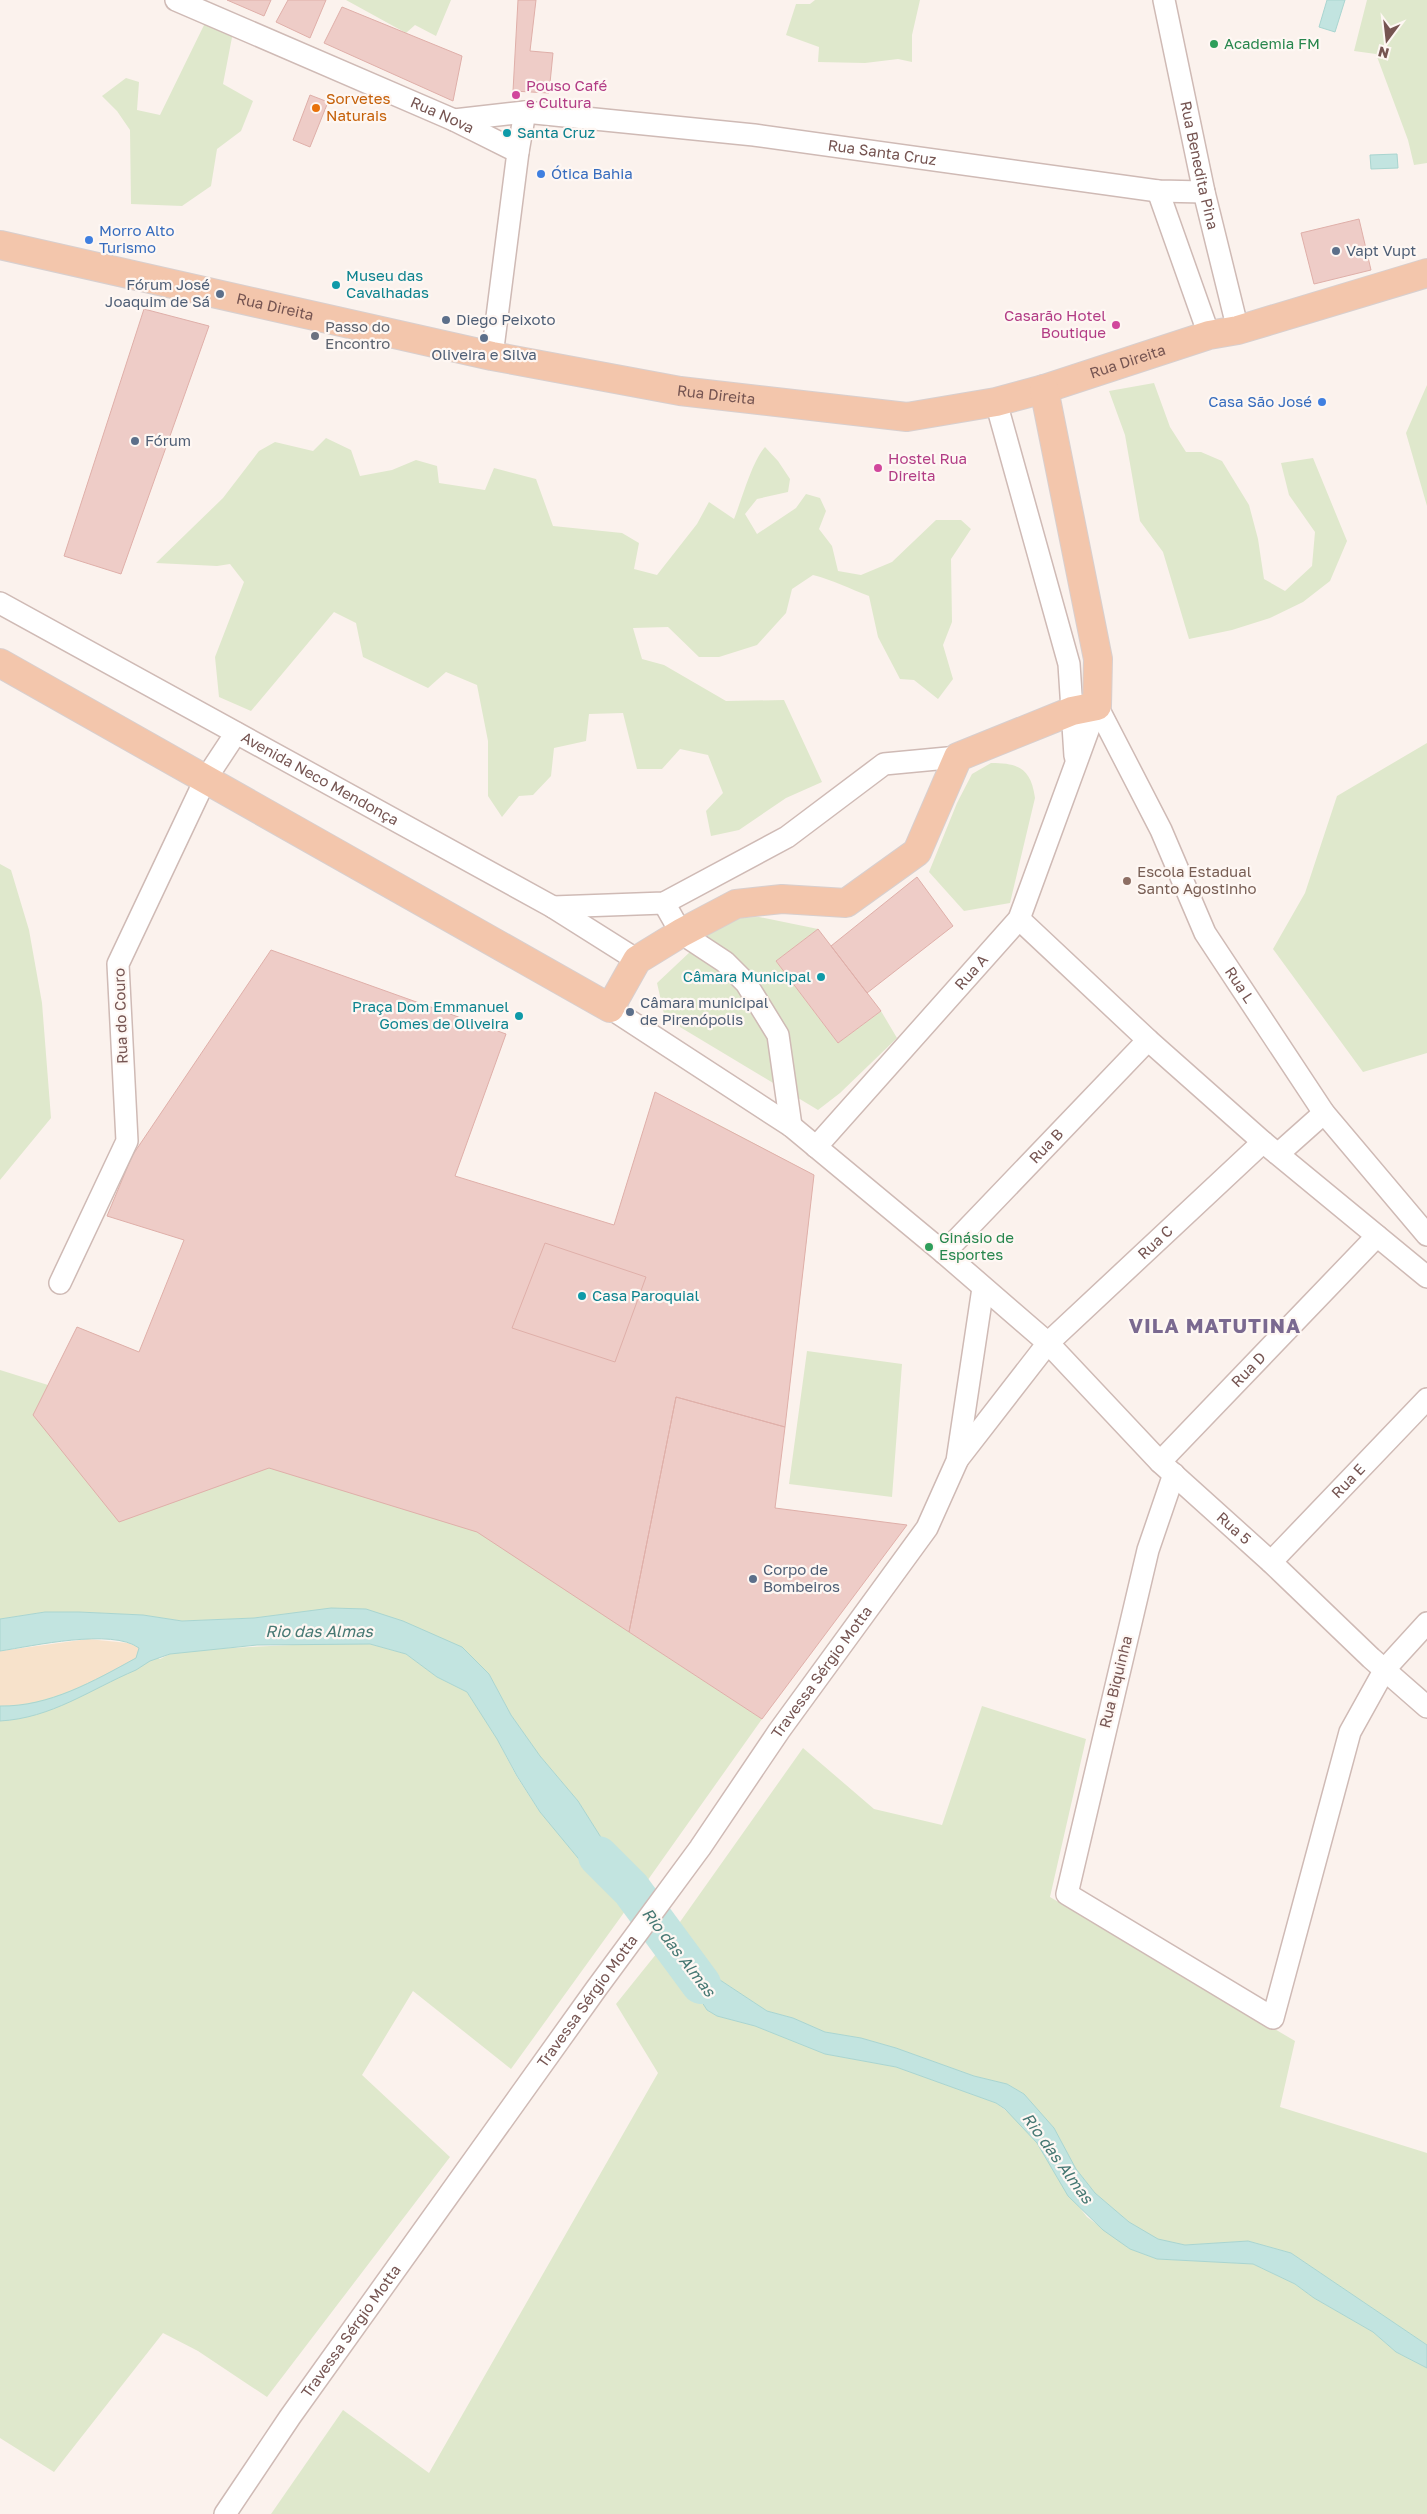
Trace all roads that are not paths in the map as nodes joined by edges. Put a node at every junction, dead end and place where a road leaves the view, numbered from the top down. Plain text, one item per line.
1 (1164, 0) edge
2 (187, 2) edge
3 (525, 112) junction
4 (454, 120) junction
5 (518, 152) junction
6 (1158, 191) junction
7 (1204, 192) junction
8 (0, 245) edge
9 (1427, 274) edge
10 (1238, 330) junction
11 (1209, 335) junction
12 (492, 356) junction
13 (1044, 390) junction
14 (996, 402) junction
15 (0, 604) edge
16 (0, 663) edge
17 (1084, 709) junction
18 (236, 733) junction
19 (958, 757) junction
20 (205, 780) junction
21 (664, 903) junction
22 (553, 907) junction
23 (1019, 919) junction
24 (681, 933) junction
25 (637, 960) junction
26 (610, 1008) junction
27 (1148, 1040) junction
28 (1324, 1113) junction
29 (791, 1126) junction
30 (816, 1146) junction
31 (1270, 1148) junction
32 (1427, 1235) edge
33 (1377, 1236) junction
34 (944, 1253) junction
35 (1427, 1277) edge
36 (60, 1283) dead end
37 (983, 1288) junction
38 (1048, 1343) junction
39 (1427, 1399) edge
40 (957, 1461) junction
41 (1167, 1468) junction
42 (1271, 1562) junction
43 (1427, 1623) edge
44 (1385, 1669) junction
45 (1427, 1706) edge
46 (225, 2514) edge

1 - 7 street, Rua Benedita Pina
2 - 4 street, Rua Nova
3 - 4 street, Rua Santa Cruz
3 - 5 street
3 - 6 street, Rua Santa Cruz
4 - 5 street, Rua Nova
5 - 12 street
6 - 7 street, Rua Santa Cruz
6 - 11 street
7 - 10 street, Rua Benedita Pina
8 - 12 main road, Rua Direita
9 - 10 main road, Rua Direita
10 - 11 main road, Rua Direita
11 - 13 main road, Rua Direita
12 - 14 main road, Rua Direita
13 - 14 main road, Rua Direita
13 - 17 main road
14 - 17 street
15 - 18 street, Avenida Neco Mendonça
16 - 20 main road
17 - 19 main road
17 - 23 street, Rua A
17 - 28 street, Rua L
18 - 20 street, Rua do Couro
18 - 22 street, Avenida Neco Mendonça
19 - 21 street
19 - 24 main road
20 - 26 main road
20 - 36 street, Rua do Couro
21 - 22 street
21 - 24 street
22 - 25 street, Avenida Neco Mendonça
23 - 27 street
23 - 30 street, Rua A
24 - 25 main road
24 - 29 street
25 - 26 main road
26 - 29 street, Rua 5
27 - 31 street
27 - 34 street, Rua B
28 - 31 street, Rua C
28 - 32 street, Rua L
29 - 30 street, Rua 5
30 - 34 street, Rua 5
31 - 33 street
31 - 38 street, Rua C
33 - 35 street
33 - 41 street, Rua D
34 - 37 street, Rua 5
37 - 38 street, Rua 5
37 - 40 street
38 - 40 street, Rua C
38 - 41 street, Rua 5
39 - 42 street, Rua E
40 - 46 street, Travessa Sérgio Motta
41 - 42 street, Rua 5
41 - 44 street, Rua Biquinha
42 - 44 street, Rua 5
43 - 44 street
44 - 45 street, Rua 5

